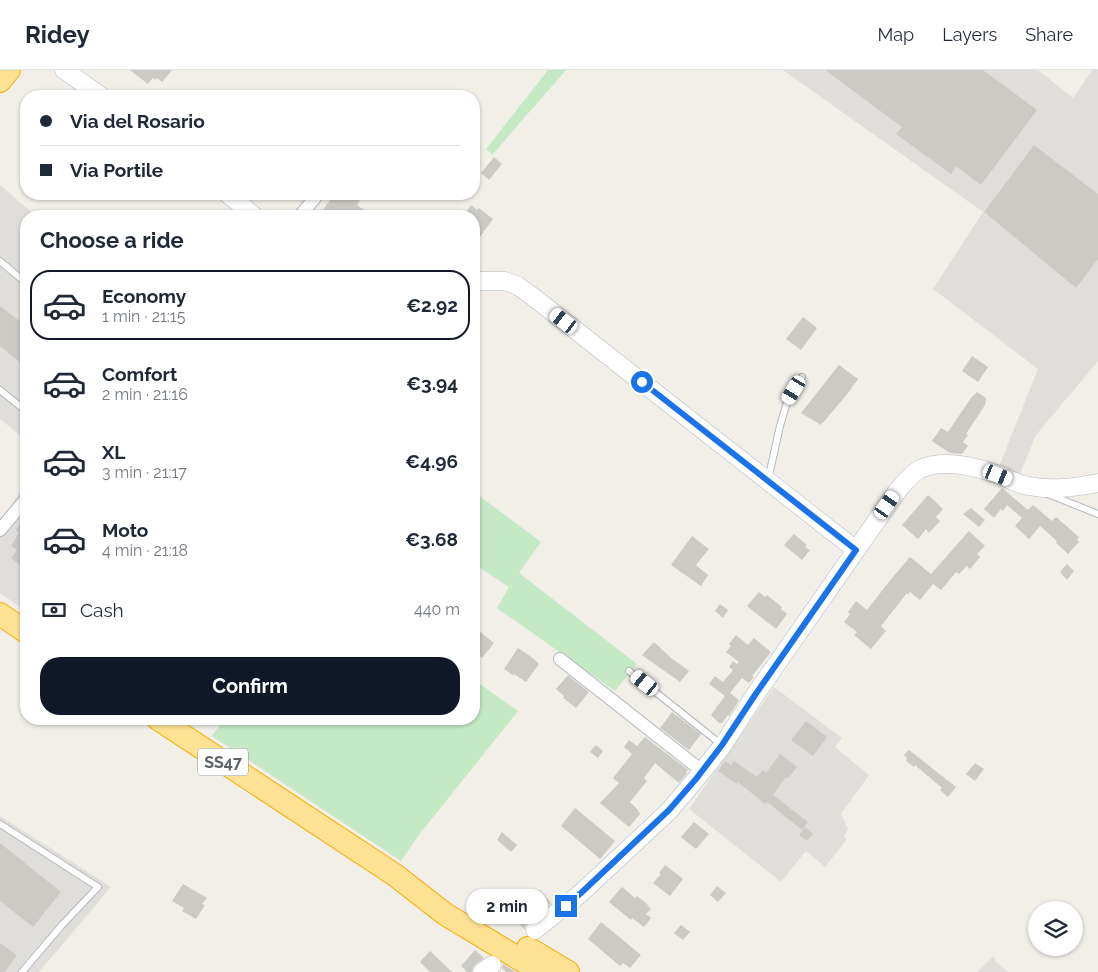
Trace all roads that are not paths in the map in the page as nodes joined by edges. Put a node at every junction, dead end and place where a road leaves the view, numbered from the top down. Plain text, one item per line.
1 (9, 70) edge
2 (64, 70) edge
3 (0, 81) edge
4 (92, 90) edge
5 (235, 200) edge
6 (313, 200) edge
7 (247, 210) edge
8 (305, 210) edge
9 (0, 261) edge
10 (20, 278) edge
11 (480, 281) edge
12 (802, 377) dead end
13 (0, 390) edge
14 (20, 406) edge
15 (768, 481) junction
16 (1098, 483) edge
17 (1027, 486) junction
18 (20, 506) edge
19 (1098, 514) edge
20 (0, 530) edge
21 (856, 550) junction
22 (0, 614) edge
23 (20, 628) edge
24 (560, 659) dead end
25 (629, 671) dead end
26 (167, 725) edge
27 (722, 745) junction
28 (702, 771) junction
29 (0, 824) edge
30 (395, 875) junction
31 (535, 930) dead end
32 (22, 972) edge
33 (541, 972) edge
34 (568, 972) edge

1 - 3 highway
2 - 4 street
5 - 7 street
6 - 8 street
9 - 10 lane
11 - 15 street
12 - 15 lane
13 - 14 lane
15 - 21 street
16 - 17 street
17 - 19 lane
17 - 21 street
18 - 20 street
21 - 27 street
22 - 23 highway
24 - 28 street
25 - 27 lane
26 - 30 highway, SS47
27 - 28 street
28 - 31 street
29 - 32 lane
30 - 33 highway, SS47
30 - 34 highway, SS47

